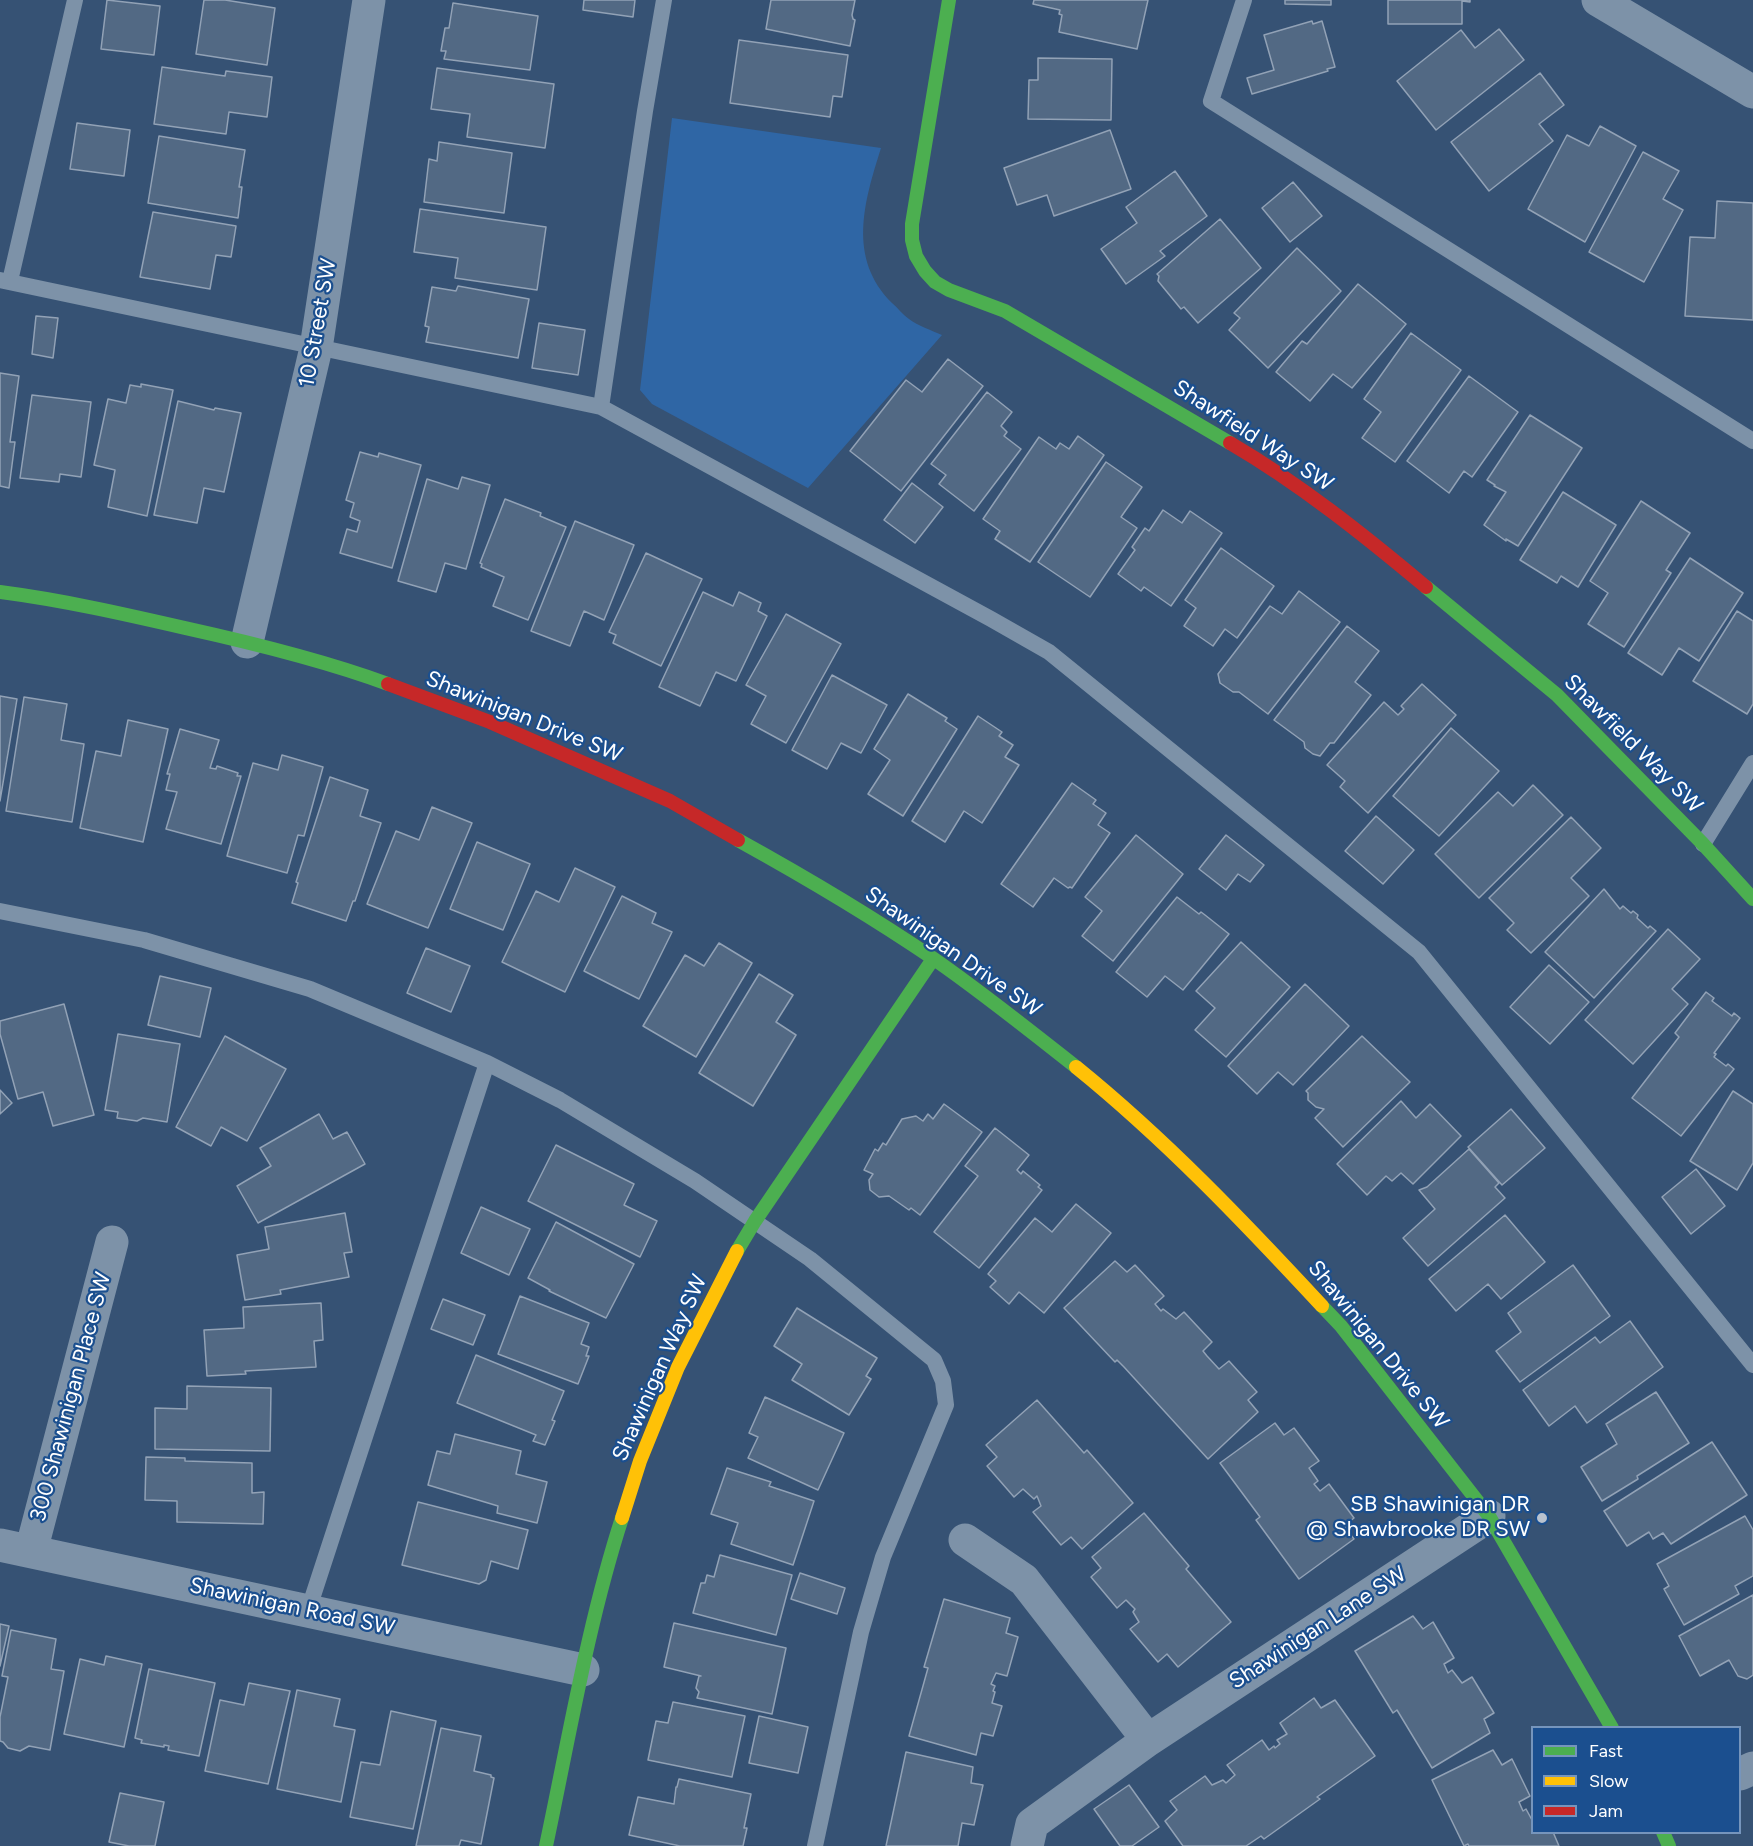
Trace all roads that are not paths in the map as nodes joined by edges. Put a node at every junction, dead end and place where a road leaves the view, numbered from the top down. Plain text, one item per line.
1 (75, 0) edge
2 (369, 0) edge
3 (664, 0) edge
4 (949, 0) edge
5 (1244, 0) edge
6 (1598, 0) edge
7 (1753, 92) edge
8 (5, 281) edge
9 (316, 348) junction
10 (601, 407) junction
11 (1753, 441) edge
12 (0, 592) edge
13 (247, 642) junction
14 (1753, 763) edge
15 (1703, 844) junction
16 (1753, 899) edge
17 (0, 910) edge
18 (933, 959) junction
19 (487, 1062) junction
20 (755, 1221) junction
21 (112, 1242) dead end
22 (1753, 1365) edge
23 (1489, 1516) junction
24 (964, 1540) dead end
25 (15, 1548) edge
26 (309, 1611) junction
27 (583, 1670) junction
28 (1611, 1726) edge
29 (1148, 1740) junction
30 (546, 1846) edge
31 (815, 1846) edge
32 (1027, 1846) edge

1 - 8 lane
2 - 9 street, 10 Street SW
3 - 10 lane
4 - 15 street, Shawfield Way SW
5 - 11 lane
6 - 7 street
8 - 9 lane
9 - 10 lane
9 - 13 street, 10 Street SW
10 - 22 lane
12 - 13 street, Shawinigan Drive SW
13 - 18 street, Shawinigan Drive SW
14 - 15 lane
15 - 16 street, Shawfield Way SW
17 - 19 lane
18 - 20 street, Shawinigan Way SW
18 - 23 street, Shawinigan Drive SW
19 - 20 lane
19 - 26 lane
20 - 27 street, Shawinigan Way SW
20 - 31 lane
21 - 25 street, 300 Shawinigan Place SW
23 - 28 street, Shawinigan Drive SW
23 - 29 street, Shawinigan Lane SW
24 - 29 street
25 - 26 street, Shawinigan Road SW
26 - 27 street, Shawinigan Road SW
27 - 30 street, Shawinigan Way SW
29 - 32 street, Shawinigan Lane SW

